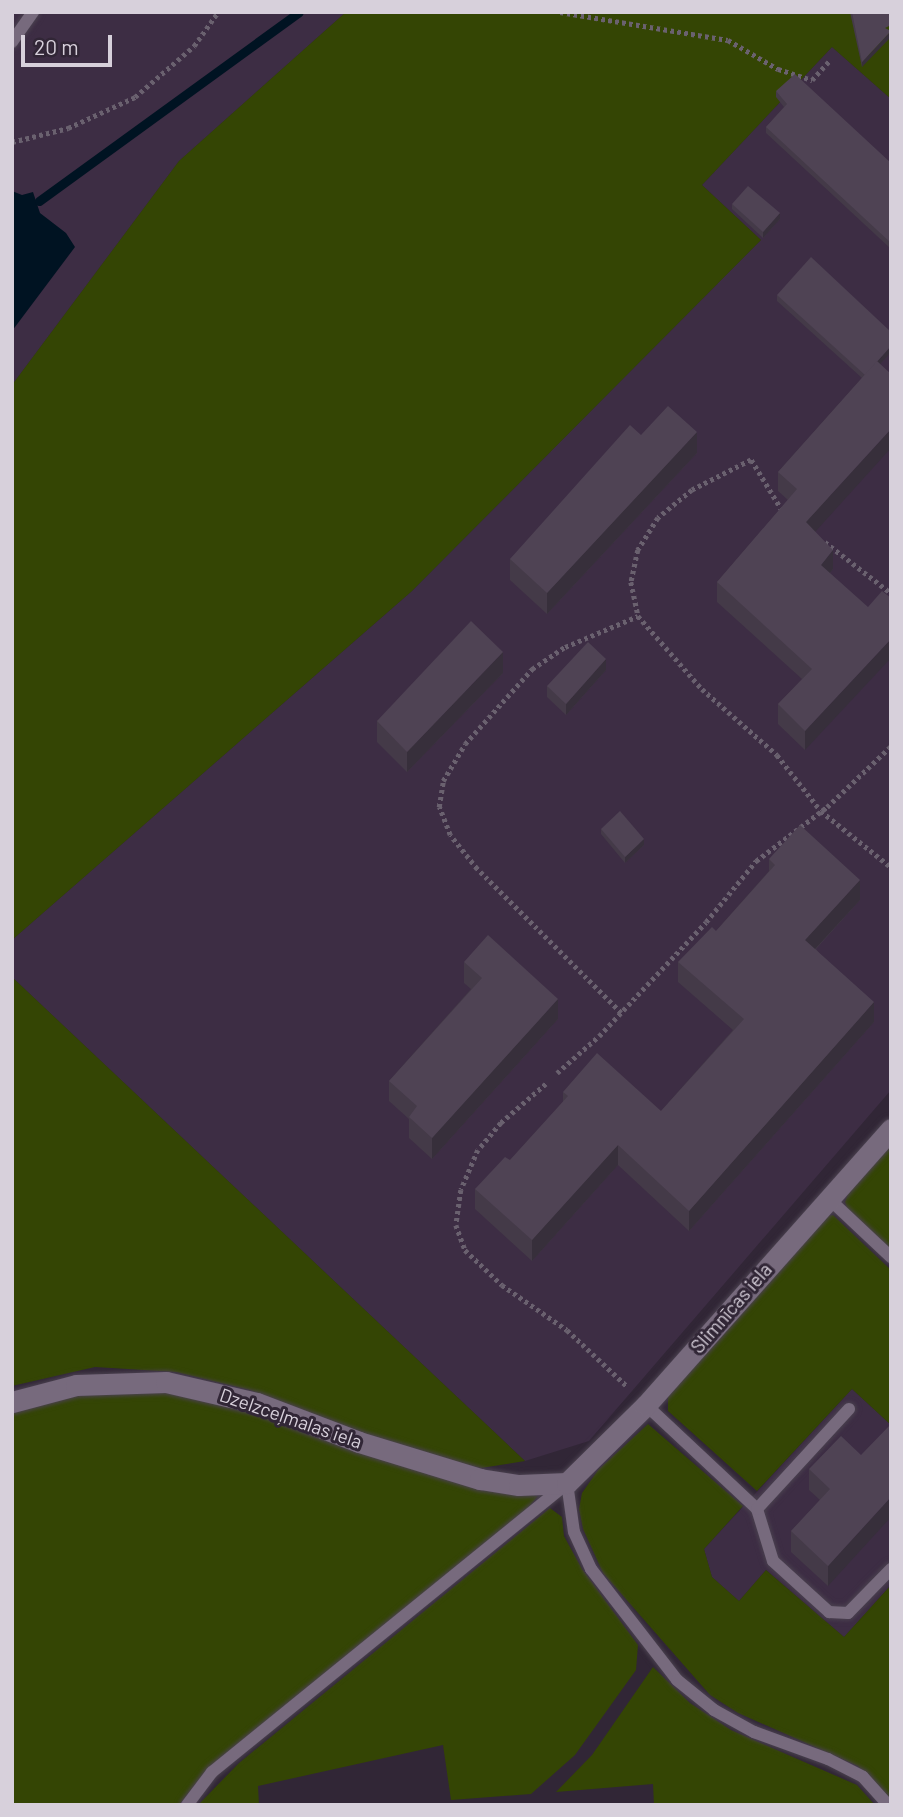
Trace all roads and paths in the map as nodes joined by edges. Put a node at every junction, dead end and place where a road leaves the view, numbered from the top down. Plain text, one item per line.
1 (33, 12) edge
2 (218, 12) edge
3 (560, 12) edge
4 (12, 42) edge
5 (830, 61) dead end
6 (12, 142) edge
7 (788, 520) edge
8 (818, 539) edge
9 (891, 593) edge
10 (638, 616) junction
11 (891, 746) edge
12 (821, 811) junction
13 (891, 867) edge
14 (621, 1013) junction
15 (557, 1073) dead end
16 (546, 1084) dead end
17 (891, 1129) edge
18 (827, 1198) junction
19 (891, 1257) edge
20 (12, 1402) edge
21 (646, 1405) junction
22 (849, 1409) dead end
23 (567, 1483) junction
24 (758, 1509) junction
25 (891, 1569) edge
26 (187, 1805) edge
27 (888, 1805) edge

1 - 4 lane
2 - 6 path
3 - 5 path
7 - 10 path
8 - 9 path
10 - 12 path
10 - 14 path
11 - 12 path
12 - 13 path
12 - 14 path
14 - 15 path
16 - 21 path
17 - 18 street, Slimnīcas iela
18 - 19 lane
18 - 21 street, Slimnīcas iela
20 - 23 street, Dzelzceļmalas iela
21 - 23 street, Slimnīcas iela
21 - 24 lane
22 - 24 lane
23 - 26 lane
23 - 27 lane
24 - 25 lane

